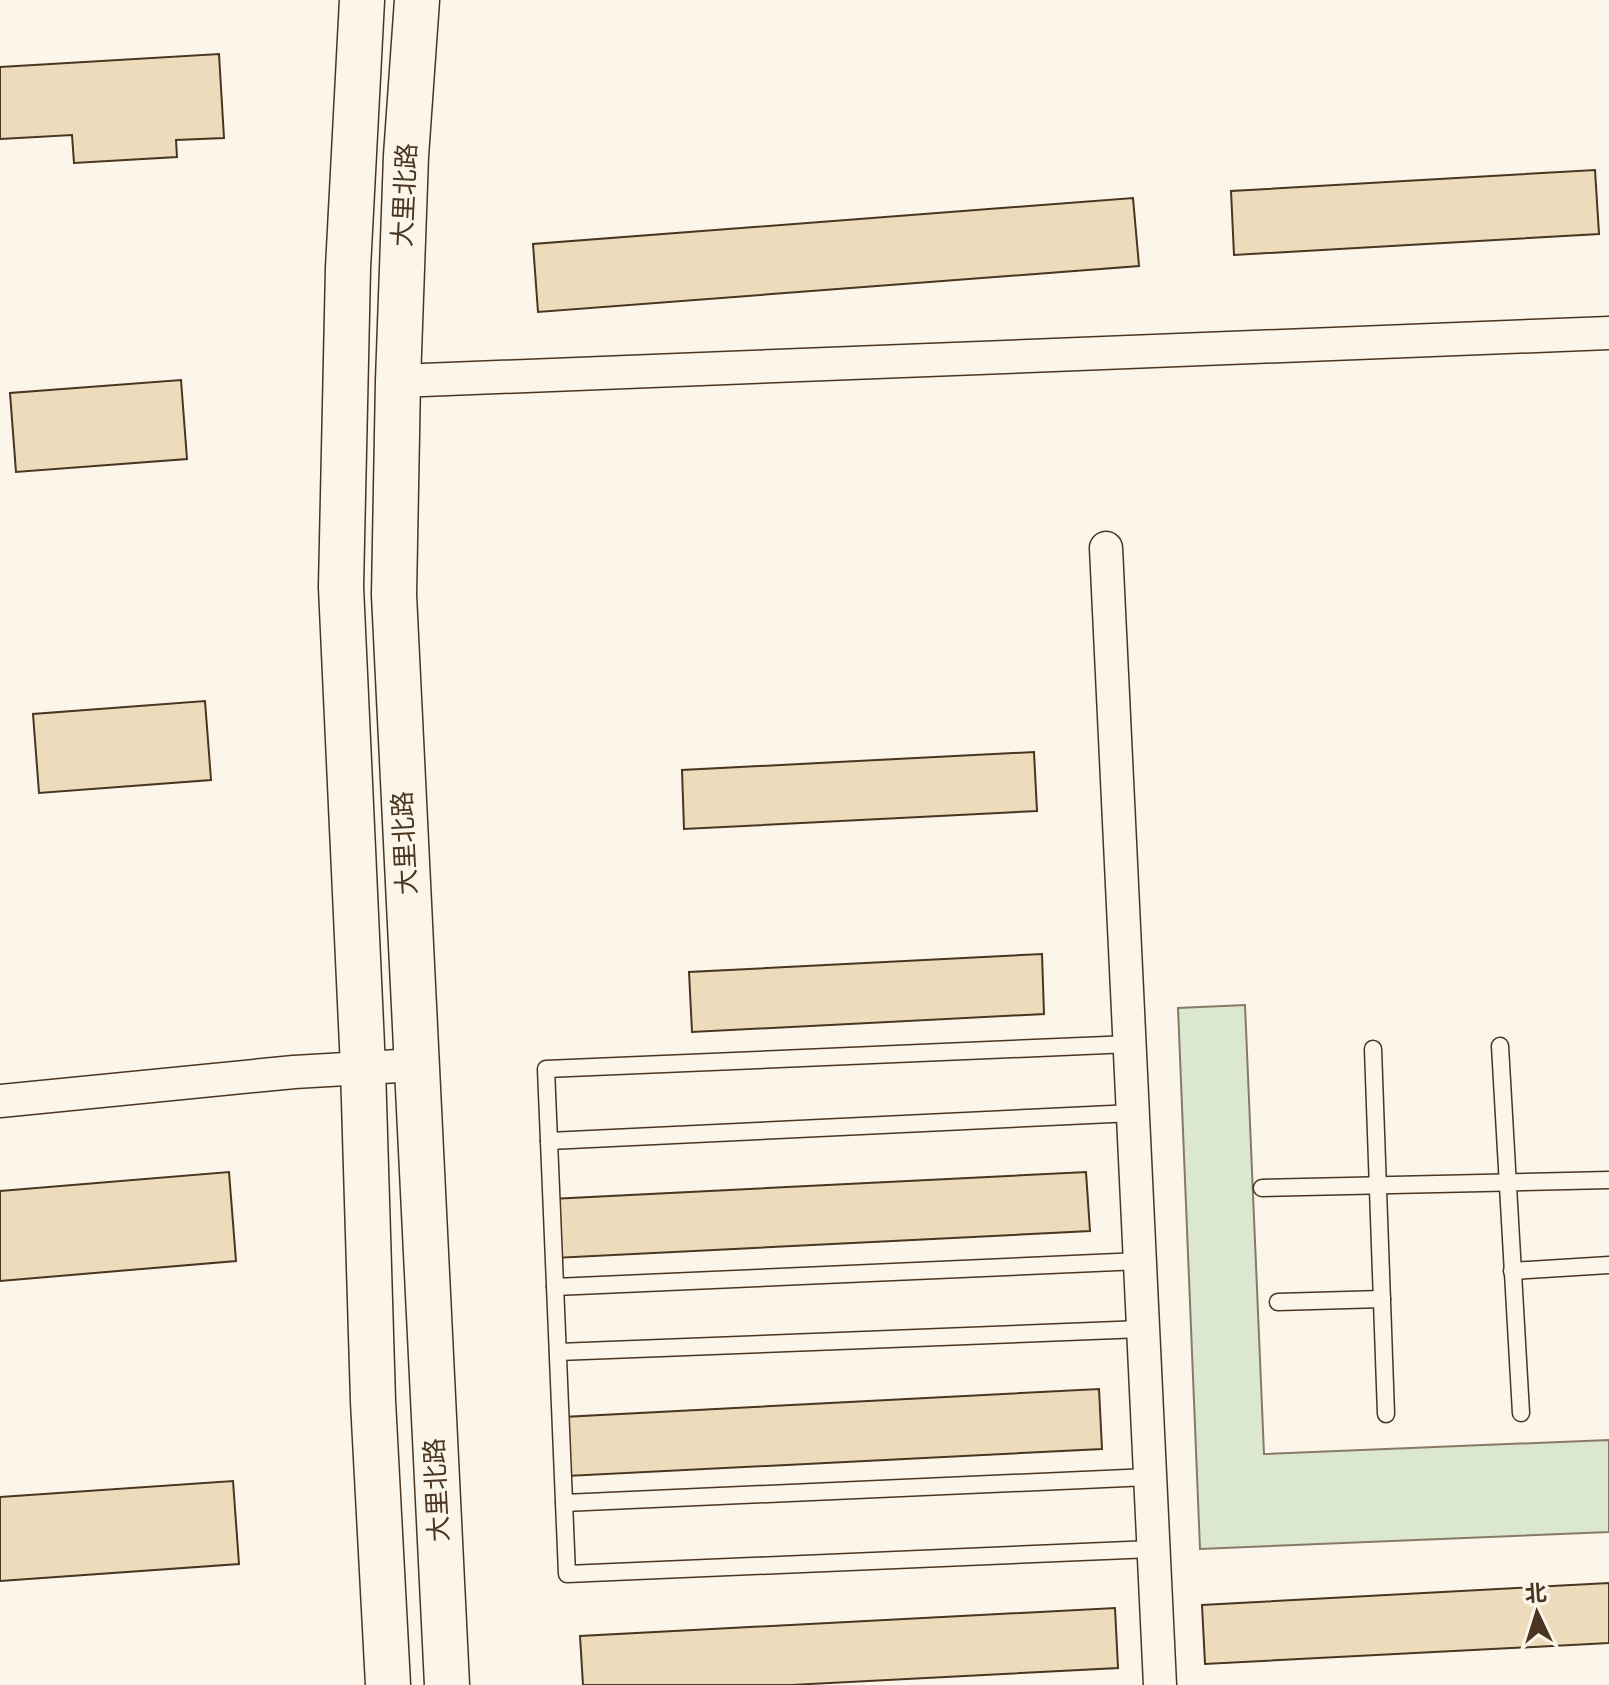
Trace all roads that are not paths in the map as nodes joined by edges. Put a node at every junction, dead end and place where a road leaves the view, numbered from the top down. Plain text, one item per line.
1 (362, 0) edge
2 (417, 0) edge
3 (1609, 333) edge
4 (398, 381) junction
5 (1106, 548) dead end
6 (1130, 1044) junction
7 (1500, 1046) dead end
8 (1373, 1049) dead end
9 (416, 1065) junction
10 (363, 1068) junction
11 (0, 1101) edge
12 (1133, 1113) junction
13 (549, 1141) junction
14 (1609, 1180) edge
15 (1508, 1183) junction
16 (1378, 1186) junction
17 (1262, 1188) dead end
18 (1140, 1261) junction
19 (1609, 1265) edge
20 (1512, 1271) junction
21 (555, 1287) junction
22 (1382, 1299) junction
23 (1278, 1302) dead end
24 (1142, 1329) junction
25 (558, 1352) junction
26 (1521, 1413) dead end
27 (1386, 1414) dead end
28 (1149, 1477) junction
29 (564, 1503) junction
30 (1152, 1549) junction
31 (388, 1685) edge
32 (447, 1685) edge
33 (1160, 1685) edge

1 - 10 main road, 大里北路
2 - 4 main road, 大里北路
3 - 4 street
4 - 9 main road, 大里北路
5 - 6 street
6 - 12 street
6 - 13 lane
7 - 15 lane
8 - 16 lane
9 - 10 street
9 - 32 main road, 大里北路
10 - 11 street
10 - 31 main road, 大里北路
12 - 13 lane
12 - 18 street
13 - 21 lane
14 - 15 lane
15 - 16 lane
15 - 20 lane
16 - 17 lane
16 - 22 lane
18 - 21 lane
18 - 24 street
19 - 20 lane
20 - 26 lane
21 - 25 lane
22 - 23 lane
22 - 27 lane
24 - 25 lane
24 - 28 street
25 - 29 lane
28 - 29 lane
28 - 30 street
29 - 30 lane
30 - 33 street

